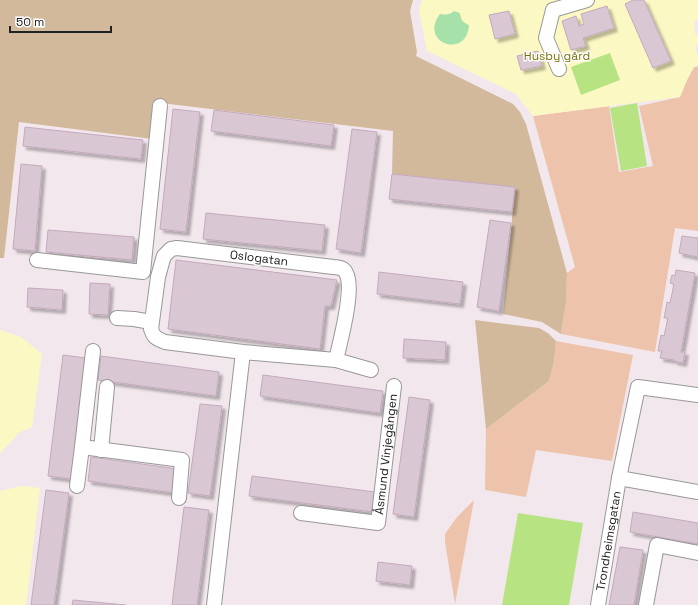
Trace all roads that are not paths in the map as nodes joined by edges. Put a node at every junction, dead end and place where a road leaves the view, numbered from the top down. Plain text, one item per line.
1 (578, 1) edge
2 (559, 69) dead end
3 (160, 106) dead end
4 (37, 260) dead end
5 (117, 318) dead end
6 (151, 322) junction
7 (93, 351) dead end
8 (243, 352) junction
9 (336, 360) junction
10 (371, 370) dead end
11 (394, 386) dead end
12 (108, 388) dead end
13 (698, 395) edge
14 (82, 447) junction
15 (101, 450) junction
16 (619, 478) junction
17 (77, 486) dead end
18 (698, 492) edge
19 (179, 498) dead end
20 (301, 513) dead end
21 (698, 553) edge
22 (214, 605) edge
23 (598, 605) edge
24 (646, 605) edge
25 (649, 605) edge

1 - 2 street
3 - 4 street
5 - 6 street
6 - 8 street, Oslogatan
6 - 9 street, Oslogatan
7 - 14 street
8 - 9 street, Oslogatan
8 - 22 street
9 - 10 street
11 - 20 street, Åsmund Vinjegången
12 - 15 street
13 - 16 street, Trondheimsgatan
14 - 15 street
14 - 17 street
15 - 19 street
16 - 18 street, Trondheimsgatan
16 - 23 street, Trondheimsgatan
21 - 24 street
24 - 25 street

